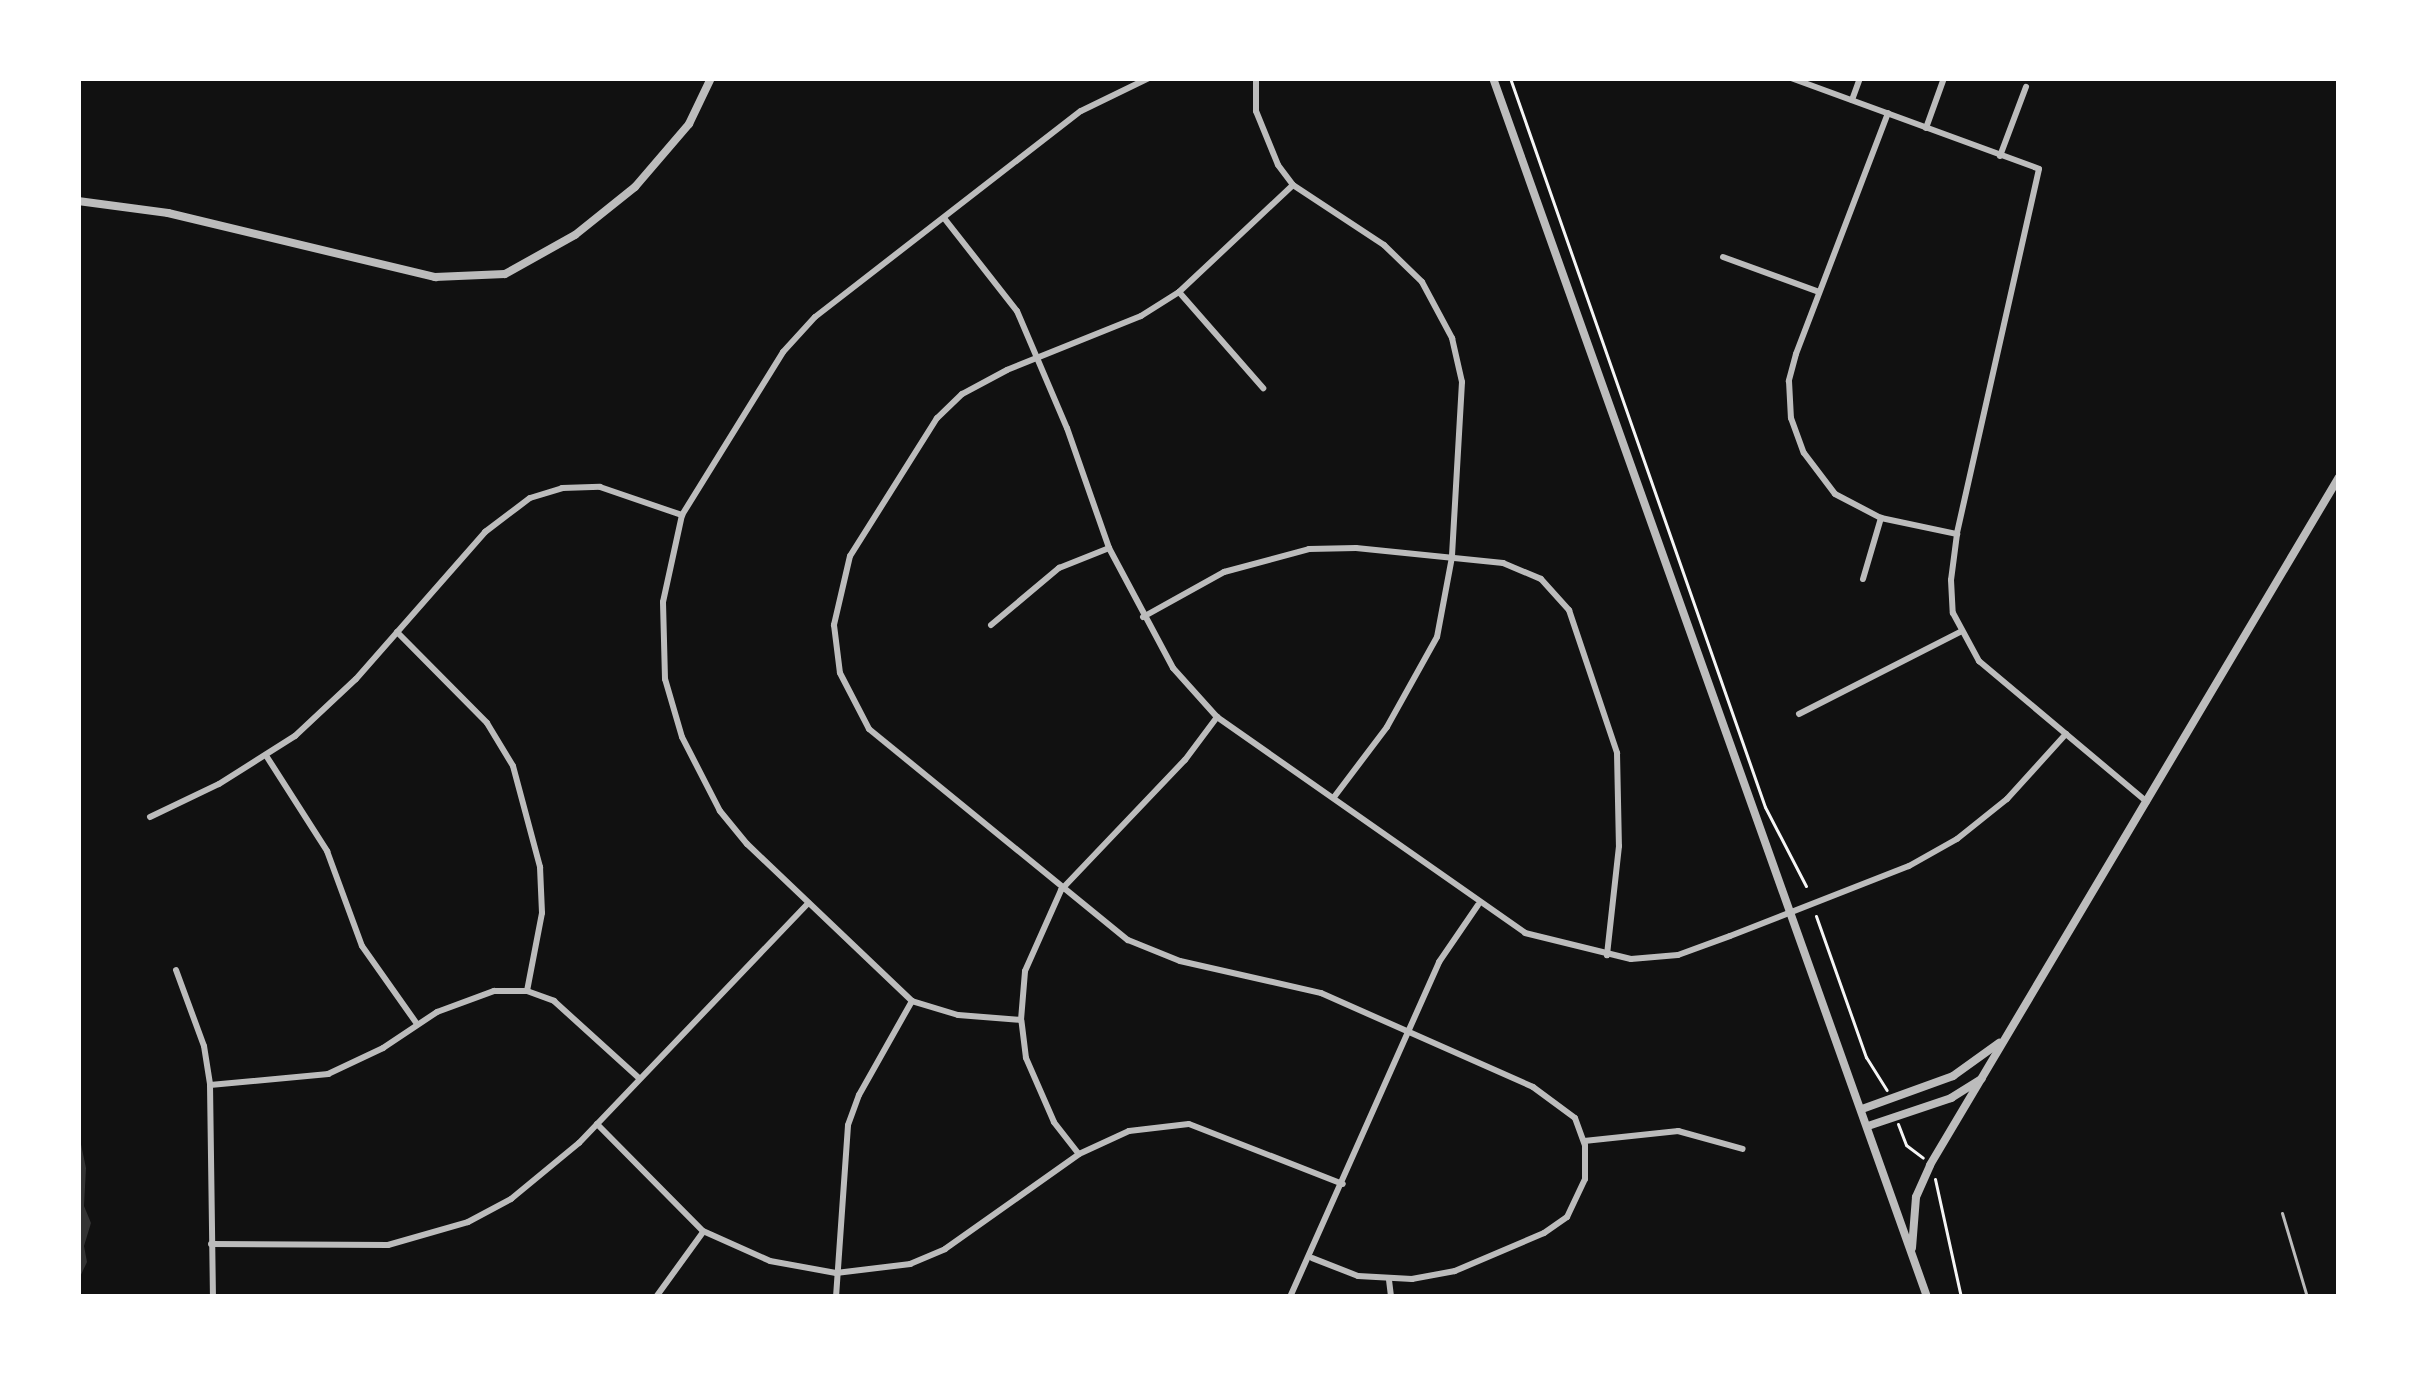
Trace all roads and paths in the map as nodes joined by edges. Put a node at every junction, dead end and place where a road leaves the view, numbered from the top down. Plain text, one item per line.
1 (711, 78) edge
2 (1149, 78) edge
3 (1256, 78) edge
4 (1493, 78) edge
5 (1510, 78) edge
6 (1791, 78) edge
7 (1860, 78) edge
8 (1944, 78) edge
9 (2026, 88) dead end
10 (1852, 100) junction
11 (1888, 113) junction
12 (1926, 128) junction
13 (2000, 156) junction
14 (1293, 185) junction
15 (78, 201) edge
16 (944, 218) junction
17 (1723, 257) dead end
18 (1179, 292) junction
19 (1819, 292) junction
20 (1037, 361) junction
21 (1263, 388) dead end
22 (2339, 477) edge
23 (682, 515) junction
24 (1881, 518) junction
25 (1958, 534) junction
26 (1109, 548) junction
27 (1452, 557) junction
28 (1863, 579) dead end
29 (1143, 617) junction
30 (991, 625) dead end
31 (397, 632) junction
32 (1960, 632) junction
33 (1799, 714) dead end
34 (1217, 717) junction
35 (2066, 734) junction
36 (267, 757) junction
37 (1333, 799) junction
38 (2147, 802) junction
39 (150, 818) dead end
40 (1805, 886) dead end
41 (1061, 890) junction
42 (808, 903) junction
43 (1478, 904) junction
44 (1790, 914) junction
45 (1816, 916) dead end
46 (1607, 956) junction
47 (176, 970) dead end
48 (527, 991) junction
49 (912, 1001) junction
50 (1022, 1020) junction
51 (417, 1024) junction
52 (1409, 1031) junction
53 (2008, 1034) junction
54 (1985, 1076) junction
55 (640, 1079) junction
56 (210, 1085) junction
57 (1887, 1091) dead end
58 (1862, 1109) junction
59 (1898, 1122) dead end
60 (597, 1124) junction
61 (1868, 1126) junction
62 (1584, 1141) junction
63 (1743, 1149) dead end
64 (1079, 1154) junction
65 (1927, 1160) dead end
66 (1933, 1172) dead end
67 (1343, 1184) junction
68 (2282, 1213) dead end
69 (704, 1232) junction
70 (211, 1244) junction
71 (1912, 1254) junction
72 (1312, 1258) junction
73 (836, 1273) junction
74 (1389, 1280) junction
75 (213, 1297) edge
76 (656, 1297) edge
77 (836, 1297) edge
78 (1290, 1297) edge
79 (1390, 1297) edge
80 (1927, 1297) edge
81 (1961, 1297) edge
82 (2307, 1297) edge

1 - 15 street
2 - 16 street
3 - 14 street
4 - 44 street
5 - 40 path
6 - 10 street
7 - 10 street
8 - 12 street
9 - 13 street
10 - 11 street
11 - 12 street
11 - 19 street
12 - 13 street
13 - 25 street
14 - 18 street
14 - 27 street
16 - 20 street
16 - 23 street
17 - 19 street
18 - 20 street
18 - 21 street
19 - 24 street
20 - 26 street
20 - 41 street
22 - 38 street
23 - 31 street
23 - 42 street
24 - 25 street
24 - 28 street
25 - 32 street
26 - 29 street
26 - 30 street
27 - 29 street
27 - 37 street
27 - 46 street
29 - 34 street
31 - 36 street
31 - 48 street
32 - 33 street
32 - 35 street
34 - 37 street
34 - 41 street
35 - 38 street
35 - 44 street
36 - 39 street
36 - 51 street
37 - 43 street
38 - 53 street
41 - 50 street
41 - 52 street
42 - 49 street
42 - 55 street
43 - 46 street
43 - 52 street
44 - 46 street
44 - 58 street
45 - 57 path
47 - 56 street
48 - 51 street
48 - 55 street
49 - 50 street
49 - 73 street
50 - 64 street
51 - 56 street
52 - 62 street
52 - 67 street
53 - 54 street
53 - 58 street
54 - 61 street
54 - 71 street
55 - 60 street
56 - 70 street
58 - 61 street
59 - 65 path
60 - 69 street
60 - 70 street
61 - 71 street
62 - 63 street
62 - 74 street
64 - 67 street
64 - 73 street
66 - 81 path
67 - 72 street
68 - 82 lane
69 - 73 street
69 - 76 street
70 - 75 street
71 - 80 street
72 - 74 street
72 - 78 street
73 - 77 street
74 - 79 street

